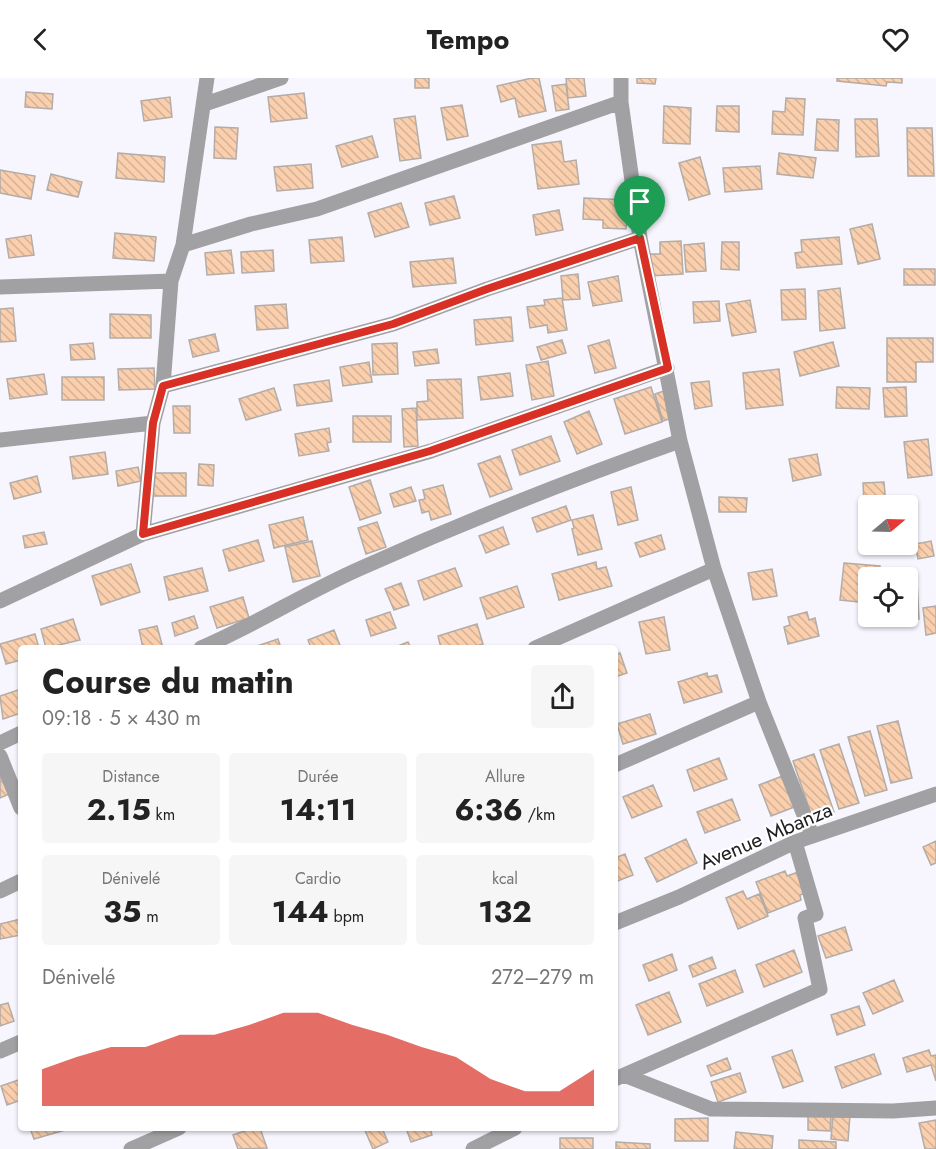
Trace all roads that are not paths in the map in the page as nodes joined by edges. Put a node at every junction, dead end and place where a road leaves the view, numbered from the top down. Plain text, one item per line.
1 (207, 78) edge
2 (280, 78) edge
3 (621, 78) edge
4 (621, 102) junction
5 (205, 104) junction
6 (640, 238) junction
7 (183, 245) junction
8 (171, 281) junction
9 (0, 287) edge
10 (668, 368) junction
11 (163, 386) junction
12 (153, 423) junction
13 (0, 440) edge
14 (680, 441) junction
15 (143, 534) junction
16 (714, 569) junction
17 (0, 601) edge
18 (208, 645) edge
19 (542, 645) edge
20 (759, 702) junction
21 (18, 734) edge
22 (0, 743) edge
23 (0, 756) edge
24 (618, 764) edge
25 (936, 794) edge
26 (18, 801) edge
27 (812, 835) junction
28 (795, 842) junction
29 (18, 882) edge
30 (0, 891) edge
31 (618, 922) edge
32 (18, 1043) edge
33 (0, 1051) edge
34 (620, 1077) edge
35 (936, 1108) edge
36 (172, 1131) edge
37 (509, 1131) edge
38 (131, 1149) edge
39 (472, 1149) edge

1 - 5 street
2 - 5 street
3 - 4 street
4 - 6 street
4 - 7 street
5 - 7 street
6 - 10 street
6 - 11 street
7 - 8 street
8 - 9 street
8 - 11 street
10 - 14 street
10 - 15 street
11 - 12 street
12 - 13 street
12 - 15 street
14 - 16 street
14 - 18 street
15 - 17 street
16 - 19 street
16 - 20 street
20 - 24 street
20 - 27 street
21 - 22 street
23 - 26 street
25 - 27 street, Avenue Mbanza
27 - 28 street, Avenue Mbanza
28 - 31 street, Avenue Mbanza
28 - 34 street
29 - 30 street
32 - 33 street
34 - 35 street
36 - 38 street
37 - 39 street

